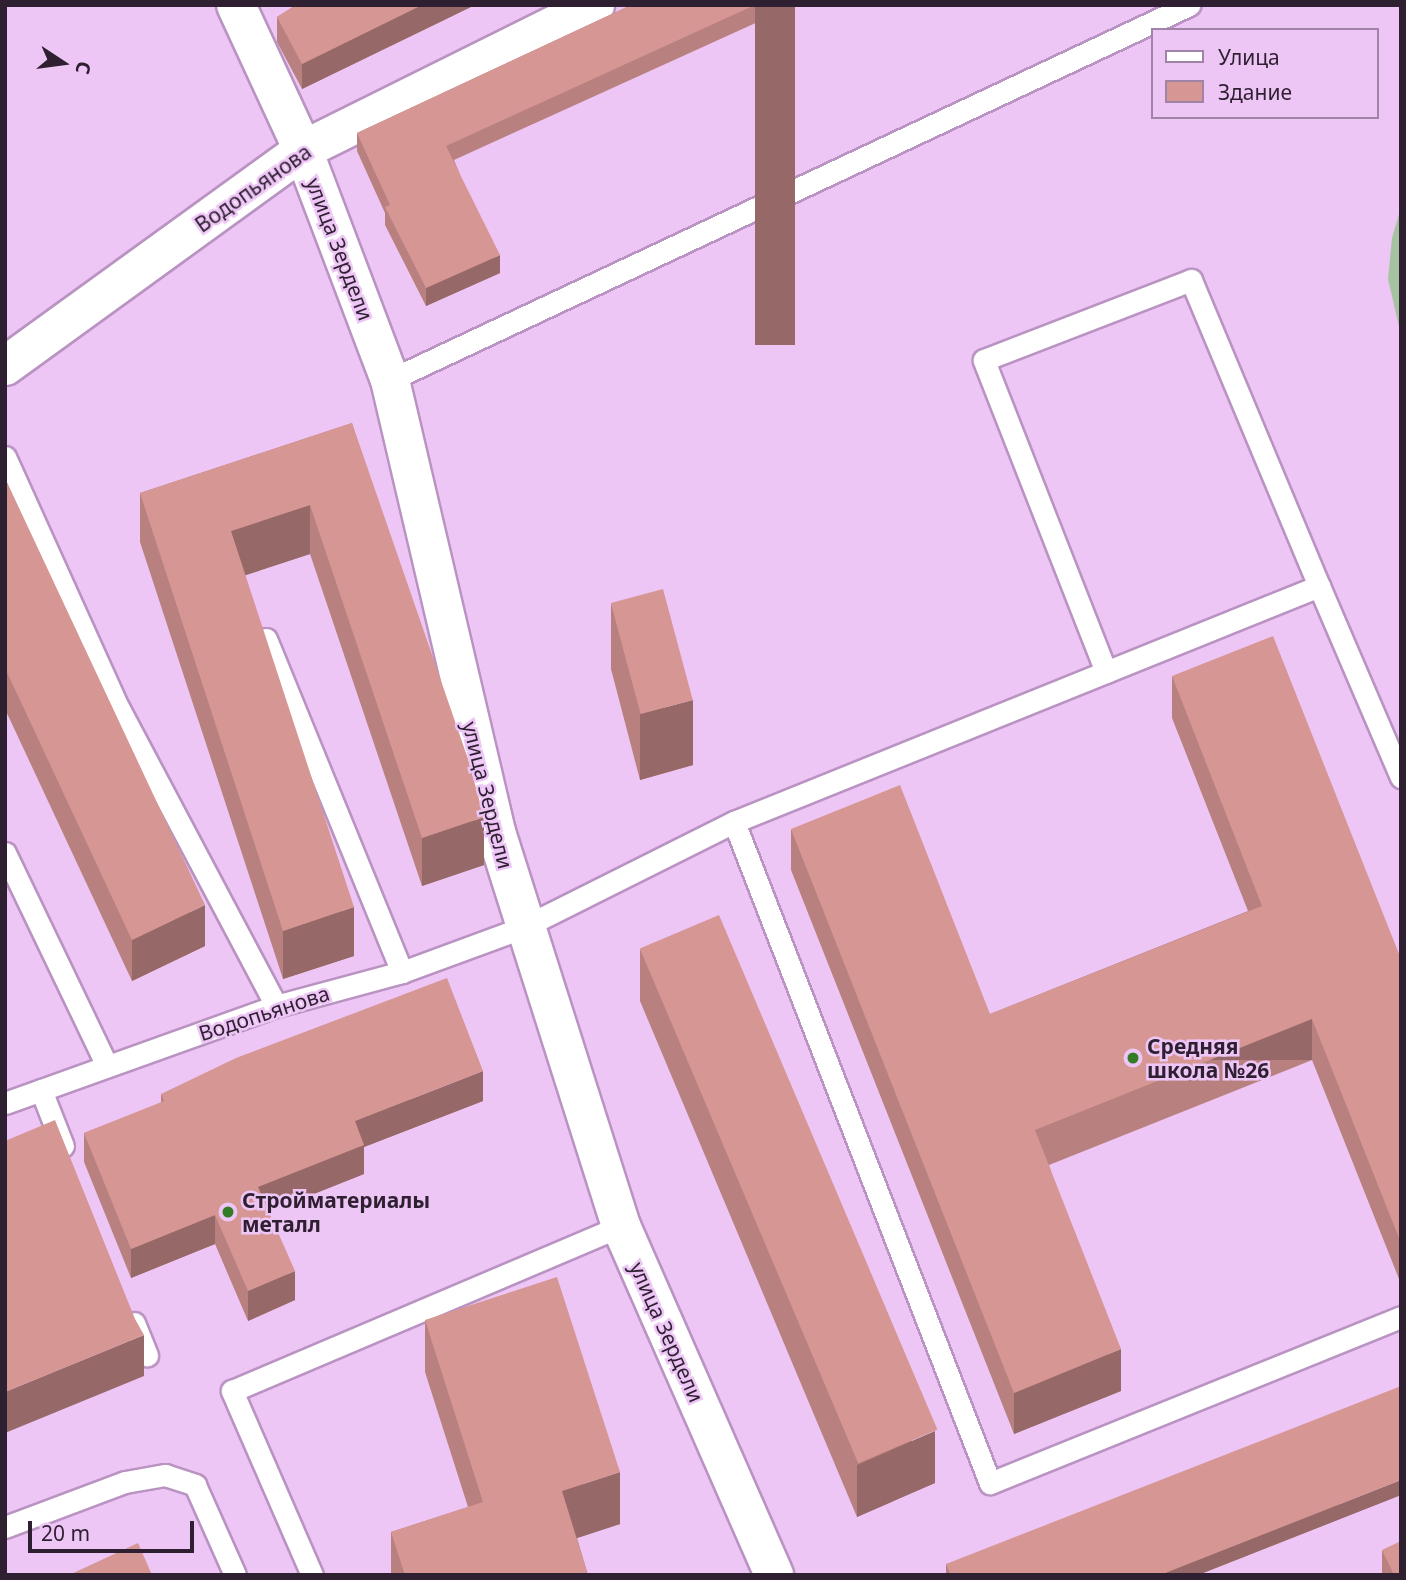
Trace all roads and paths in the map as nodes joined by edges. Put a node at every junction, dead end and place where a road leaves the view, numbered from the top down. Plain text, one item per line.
1 (236, 5) edge
2 (595, 5) edge
3 (1189, 5) edge
4 (303, 150) junction
5 (5, 366) edge
6 (390, 380) junction
7 (5, 457) edge
8 (1320, 586) junction
9 (266, 639) edge
10 (1106, 672) junction
11 (1401, 777) edge
12 (734, 822) junction
13 (5, 852) edge
14 (524, 927) junction
15 (402, 972) junction
16 (276, 1006) junction
17 (107, 1066) junction
18 (41, 1090) junction
19 (5, 1103) edge
20 (71, 1166) edge
21 (621, 1226) junction
22 (126, 1304) edge
23 (1401, 1317) edge
24 (146, 1355) edge
25 (5, 1527) edge
26 (235, 1575) edge
27 (312, 1575) edge
28 (774, 1575) edge

1 - 4 street, улица Зердели
2 - 4 street, Водопьянова
3 - 6 lane
4 - 5 street, Водопьянова
4 - 6 street, улица Зердели
6 - 14 street, улица Зердели
7 - 16 lane
8 - 10 lane, Водопьянова
8 - 10 lane
8 - 11 lane
9 - 15 lane
10 - 12 lane, Водопьянова
12 - 14 lane, Водопьянова
12 - 23 lane
13 - 17 lane
14 - 15 lane, Водопьянова
14 - 21 street, улица Зердели
15 - 16 lane, Водопьянова
16 - 17 lane, Водопьянова
17 - 18 lane, Водопьянова
18 - 19 lane, Водопьянова
18 - 20 lane
21 - 27 lane
21 - 28 street, улица Зердели
22 - 24 lane
25 - 26 lane

